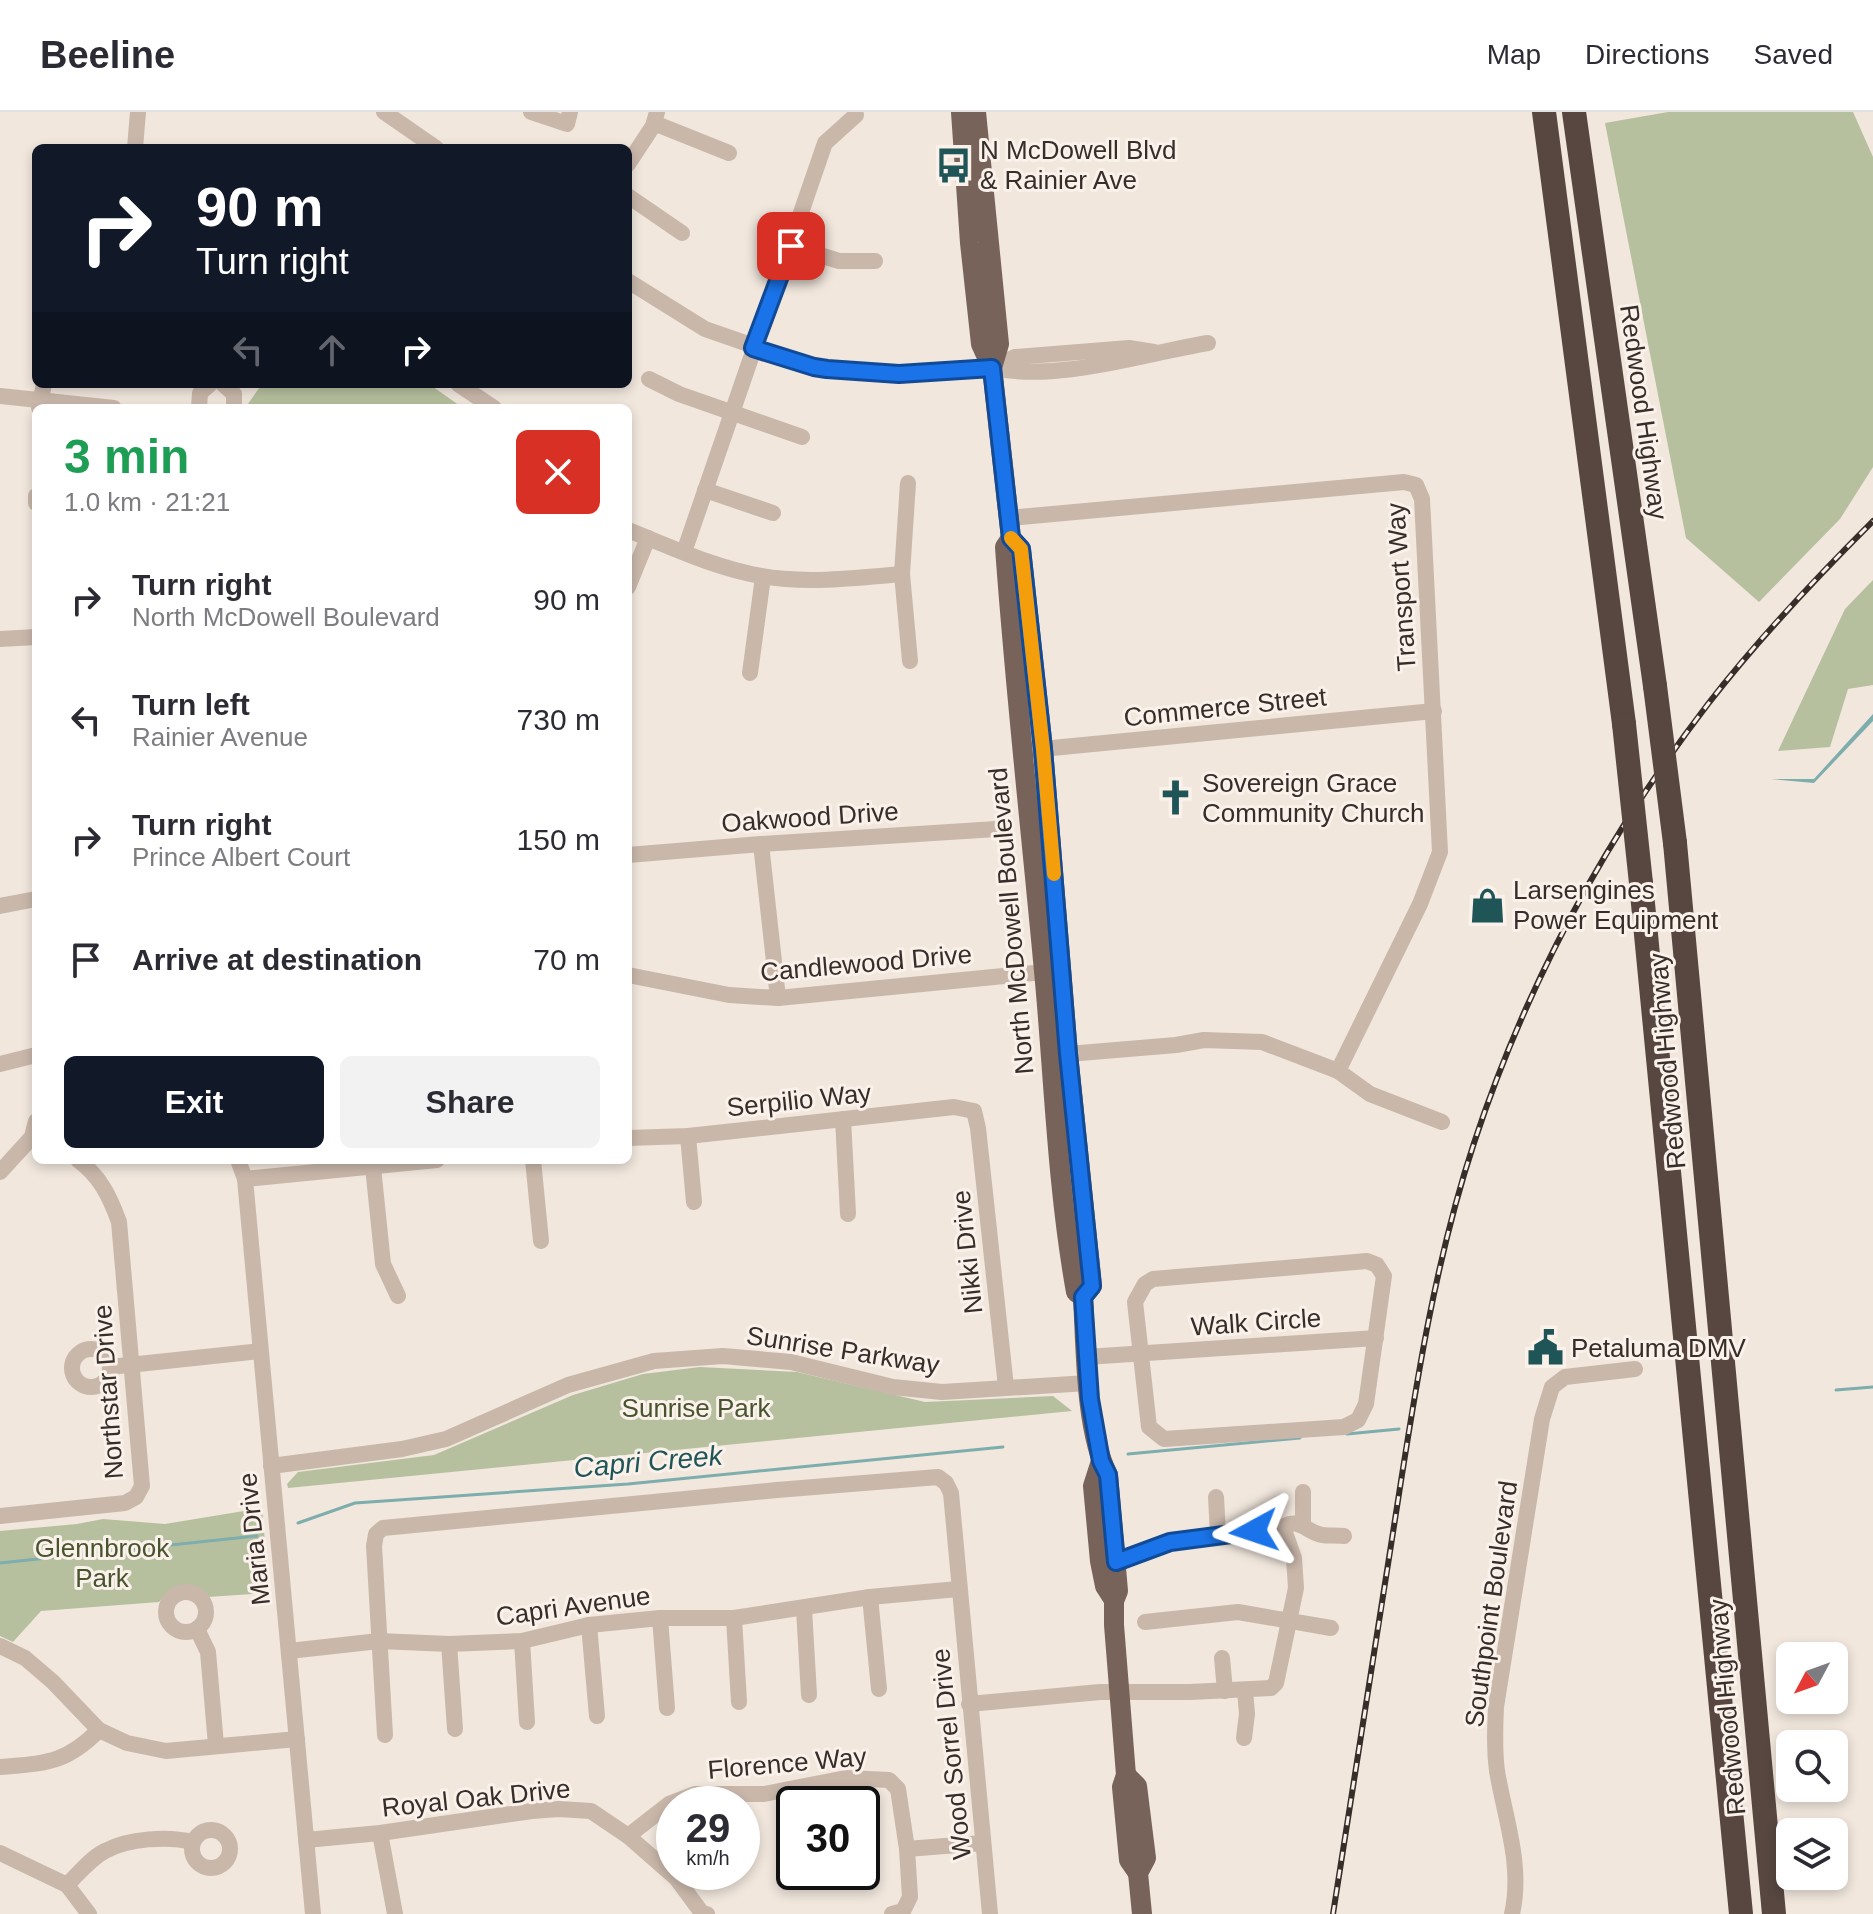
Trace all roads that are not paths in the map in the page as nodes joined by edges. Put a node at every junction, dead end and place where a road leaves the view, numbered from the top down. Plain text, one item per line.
1 (138, 112) edge
2 (384, 112) edge
3 (531, 112) edge
4 (570, 112) edge
5 (961, 112) edge
6 (976, 112) edge
7 (1544, 112) edge
8 (1574, 112) edge
9 (856, 115) dead end
10 (656, 118) edge
11 (135, 144) edge
12 (430, 144) edge
13 (729, 153) dead end
14 (632, 157) edge
15 (632, 199) edge
16 (682, 233) dead end
17 (791, 246) junction
18 (875, 261) dead end
19 (632, 283) edge
20 (1208, 343) dead end
21 (753, 348) junction
22 (992, 368) junction
23 (649, 379) dead end
24 (464, 388) edge
25 (0, 396) edge
26 (41, 397) edge
27 (87, 404) edge
28 (488, 404) edge
29 (731, 414) junction
30 (802, 437) dead end
31 (908, 483) dead end
32 (705, 490) junction
33 (773, 513) dead end
34 (1010, 528) junction
35 (632, 532) edge
36 (648, 538) junction
37 (684, 552) junction
38 (902, 574) junction
39 (632, 577) edge
40 (763, 577) junction
41 (32, 637) edge
42 (0, 639) edge
43 (910, 661) dead end
44 (750, 673) dead end
45 (1434, 711) junction
46 (1043, 749) junction
47 (1021, 751) junction
48 (996, 829) dead end
49 (761, 844) junction
50 (632, 855) edge
51 (32, 900) edge
52 (0, 906) edge
53 (1053, 971) junction
54 (632, 976) edge
55 (778, 998) junction
56 (1059, 1055) junction
57 (32, 1059) edge
58 (0, 1064) edge
59 (1338, 1071) junction
60 (974, 1111) joint
61 (843, 1119) junction
62 (1442, 1122) dead end
63 (32, 1135) edge
64 (688, 1136) junction
65 (632, 1138) edge
66 (84, 1164) edge
67 (239, 1164) edge
68 (400, 1164) edge
69 (533, 1164) edge
70 (373, 1167) junction
71 (0, 1172) edge
72 (245, 1179) junction
73 (694, 1202) dead end
74 (848, 1214) dead end
75 (541, 1241) dead end
76 (398, 1296) dead end
77 (1376, 1338) junction
78 (260, 1351) junction
79 (1140, 1354) junction
80 (1086, 1357) junction
81 (131, 1364) junction
82 (110, 1367) dead end
83 (1635, 1369) dead end
84 (1088, 1383) junction
85 (1006, 1387) junction
86 (1101, 1461) junction
87 (271, 1466) junction
88 (1303, 1492) dead end
89 (1216, 1497) dead end
90 (0, 1516) edge
91 (1303, 1524) junction
92 (1283, 1527) junction
93 (1218, 1534) junction
94 (1344, 1536) dead end
95 (1116, 1562) junction
96 (958, 1589) junction
97 (870, 1597) junction
98 (1114, 1601) junction
99 (804, 1609) junction
100 (660, 1618) junction
101 (734, 1618) junction
102 (1145, 1622) dead end
103 (1289, 1622) junction
104 (589, 1625) junction
105 (1331, 1628) dead end
106 (197, 1629) dead end
107 (379, 1641) junction
108 (522, 1641) junction
109 (449, 1644) junction
110 (0, 1646) edge
111 (289, 1651) junction
112 (1222, 1658) dead end
113 (879, 1689) dead end
114 (1245, 1690) junction
115 (1225, 1691) junction
116 (1118, 1692) junction
117 (809, 1695) dead end
118 (739, 1702) dead end
119 (969, 1704) junction
120 (667, 1708) dead end
121 (597, 1716) dead end
122 (527, 1722) dead end
123 (455, 1729) dead end
124 (99, 1730) junction
125 (385, 1735) dead end
126 (1244, 1738) dead end
127 (297, 1739) junction
128 (216, 1745) junction
129 (0, 1767) edge
130 (380, 1833) junction
131 (628, 1836) junction
132 (306, 1840) junction
133 (193, 1842) dead end
134 (983, 1843) junction
135 (907, 1849) junction
136 (0, 1853) edge
137 (67, 1885) junction
138 (89, 1914) edge
139 (313, 1914) edge
140 (395, 1914) edge
141 (703, 1914) edge
142 (892, 1914) edge
143 (990, 1914) edge
144 (1142, 1914) edge
145 (1512, 1914) edge
146 (1741, 1914) edge
147 (1774, 1914) edge

1 - 11 street
2 - 12 street
3 - 4 street
5 - 22 main road, North McDowell Boulevard
6 - 22 main road, North McDowell Boulevard
7 - 146 highway, Redwood Highway, bridge
8 - 147 highway, Redwood Highway, bridge
9 - 17 street
10 - 13 street
10 - 14 street
15 - 16 street
17 - 18 street
17 - 21 street
19 - 21 street
20 - 22 street
21 - 22 street
21 - 29 street
22 - 34 main road, North McDowell Boulevard
23 - 29 street
24 - 28 street
25 - 26 street
26 - 27 street
29 - 30 street
29 - 32 street
31 - 38 street
32 - 33 street
32 - 37 street
34 - 45 street, Transport Way
34 - 46 main road, North McDowell Boulevard
34 - 47 main road, North McDowell Boulevard
35 - 36 street
36 - 37 street
36 - 39 street
37 - 40 street
38 - 40 street
38 - 43 street
40 - 44 street
41 - 42 street
45 - 46 street, Commerce Street
45 - 59 street, Transport Way
46 - 47 street, Commerce Street
46 - 53 main road, North McDowell Boulevard
47 - 53 main road, North McDowell Boulevard
48 - 49 street, Oakwood Drive
49 - 50 street, Oakwood Drive
49 - 55 street
51 - 52 street
53 - 55 street, Candlewood Drive
53 - 56 main road, North McDowell Boulevard
54 - 55 street, Candlewood Drive
56 - 59 street
56 - 80 main road, North McDowell Boulevard
57 - 58 street
59 - 62 street
60 - 61 street, Serpilio Way
60 - 85 street, Nikki Drive
61 - 64 street, Serpilio Way
61 - 74 street
63 - 71 street
64 - 65 street, Serpilio Way
64 - 73 street
66 - 81 street, Northstar Drive
67 - 72 street, Maria Drive
68 - 70 street
69 - 75 street
70 - 72 street
70 - 76 street
72 - 78 street, Maria Drive
77 - 79 street, Walk Circle
77 - 79 street
77 - 79 street
78 - 81 street
78 - 87 street, Maria Drive
79 - 80 street, Walk Circle
80 - 84 main road, North McDowell Boulevard
81 - 82 street
81 - 90 street, Northstar Drive
83 - 145 street, Southpoint Boulevard
84 - 85 street, Sunrise Parkway
84 - 86 main road, North McDowell Boulevard
85 - 87 street, Sunrise Parkway
86 - 95 main road, North McDowell Boulevard
86 - 98 main road, North McDowell Boulevard
87 - 111 street, Maria Drive
88 - 91 street
89 - 93 street
91 - 92 street
91 - 94 street
92 - 93 street
92 - 103 street
93 - 95 street
95 - 98 main road, North McDowell Boulevard
96 - 97 street, Capri Avenue
96 - 107 street, Wood Sorrel Drive
96 - 119 street, Wood Sorrel Drive
97 - 99 street, Capri Avenue
97 - 113 street
98 - 116 main road, North McDowell Boulevard
99 - 101 street, Capri Avenue
99 - 117 street
100 - 101 street, Capri Avenue
100 - 104 street, Capri Avenue
100 - 120 street
101 - 118 street
102 - 103 street
103 - 105 street
103 - 114 street
104 - 108 street, Capri Avenue
104 - 121 street
106 - 128 street
107 - 109 street, Capri Avenue
107 - 111 street, Capri Avenue
107 - 125 street
108 - 109 street, Capri Avenue
108 - 122 street
109 - 123 street
110 - 124 street
111 - 127 street, Maria Drive
112 - 115 street
114 - 115 street
114 - 126 street
115 - 116 street
116 - 119 street
116 - 144 main road, North McDowell Boulevard
119 - 134 street, Wood Sorrel Drive
124 - 128 street
124 - 129 street
127 - 128 street
127 - 132 street, Maria Drive
130 - 131 street, Royal Oak Drive
130 - 132 street, Royal Oak Drive
130 - 140 street
131 - 135 street, Florence Way
131 - 141 street, Royal Oak Drive
132 - 139 street, Maria Drive
133 - 137 street
134 - 135 street
134 - 143 street, Wood Sorrel Drive
135 - 142 street
136 - 137 street
137 - 138 street

